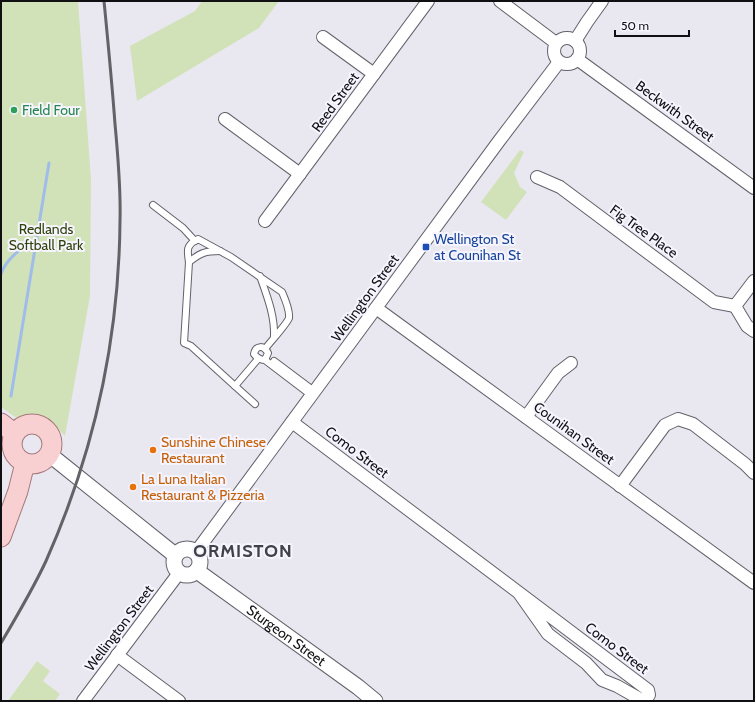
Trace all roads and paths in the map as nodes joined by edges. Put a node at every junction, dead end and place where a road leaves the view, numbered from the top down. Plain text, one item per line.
1 (428, 1) edge
2 (500, 1) edge
3 (602, 1) edge
4 (323, 37) dead end
5 (575, 41) junction
6 (556, 43) junction
7 (577, 59) junction
8 (559, 62) junction
9 (374, 74) junction
10 (225, 119) dead end
11 (300, 174) junction
12 (536, 177) dead end
13 (754, 188) edge
14 (153, 205) dead end
15 (265, 221) dead end
16 (195, 240) junction
17 (221, 251) junction
18 (189, 262) junction
19 (260, 276) junction
20 (754, 281) edge
21 (735, 306) junction
22 (376, 308) junction
23 (754, 331) edge
24 (274, 337) junction
25 (265, 349) junction
26 (266, 358) junction
27 (258, 359) junction
28 (571, 363) dead end
29 (235, 386) junction
30 (313, 393) junction
31 (254, 404) dead end
32 (526, 417) junction
33 (292, 422) junction
34 (8, 428) edge
35 (49, 454) junction
36 (25, 463) junction
37 (754, 474) edge
38 (620, 486) junction
39 (1, 537) edge
40 (196, 552) junction
41 (175, 555) junction
42 (197, 571) junction
43 (179, 573) junction
44 (754, 583) edge
45 (519, 593) junction
46 (117, 655) junction
47 (83, 701) edge
48 (179, 701) edge
49 (375, 701) edge

1 - 9 street, Reed Street
2 - 6 street
3 - 5 street
4 - 9 street
5 - 6 street
5 - 7 street
6 - 8 street
7 - 8 street
7 - 13 street, Beckwith Street
8 - 22 street, Wellington Street
9 - 11 street, Reed Street
10 - 11 street
11 - 15 street, Reed Street
12 - 21 street, Fig Tree Place
14 - 16 lane
16 - 17 lane
16 - 18 lane
17 - 18 lane
17 - 19 lane
18 - 29 lane
19 - 24 lane
19 - 24 lane
20 - 21 street
21 - 23 street
22 - 30 street, Wellington Street
22 - 32 street, Counihan Street
24 - 25 lane
25 - 26 lane
25 - 27 lane
26 - 27 lane
26 - 30 lane
27 - 29 lane
28 - 32 street
29 - 31 lane
30 - 33 street, Wellington Street
32 - 38 street, Counihan Street
33 - 40 street, Wellington Street
33 - 45 street, Como Street
34 - 35 main road
34 - 36 main road
35 - 36 main road
35 - 41 street
36 - 39 main road
37 - 38 street
38 - 44 street, Counihan Street
40 - 41 street
40 - 42 street
41 - 43 street
42 - 43 street
42 - 49 street, Sturgeon Street
43 - 46 street, Wellington Street
45 - 45 street, Como Street
46 - 47 street, Wellington Street
46 - 48 street

